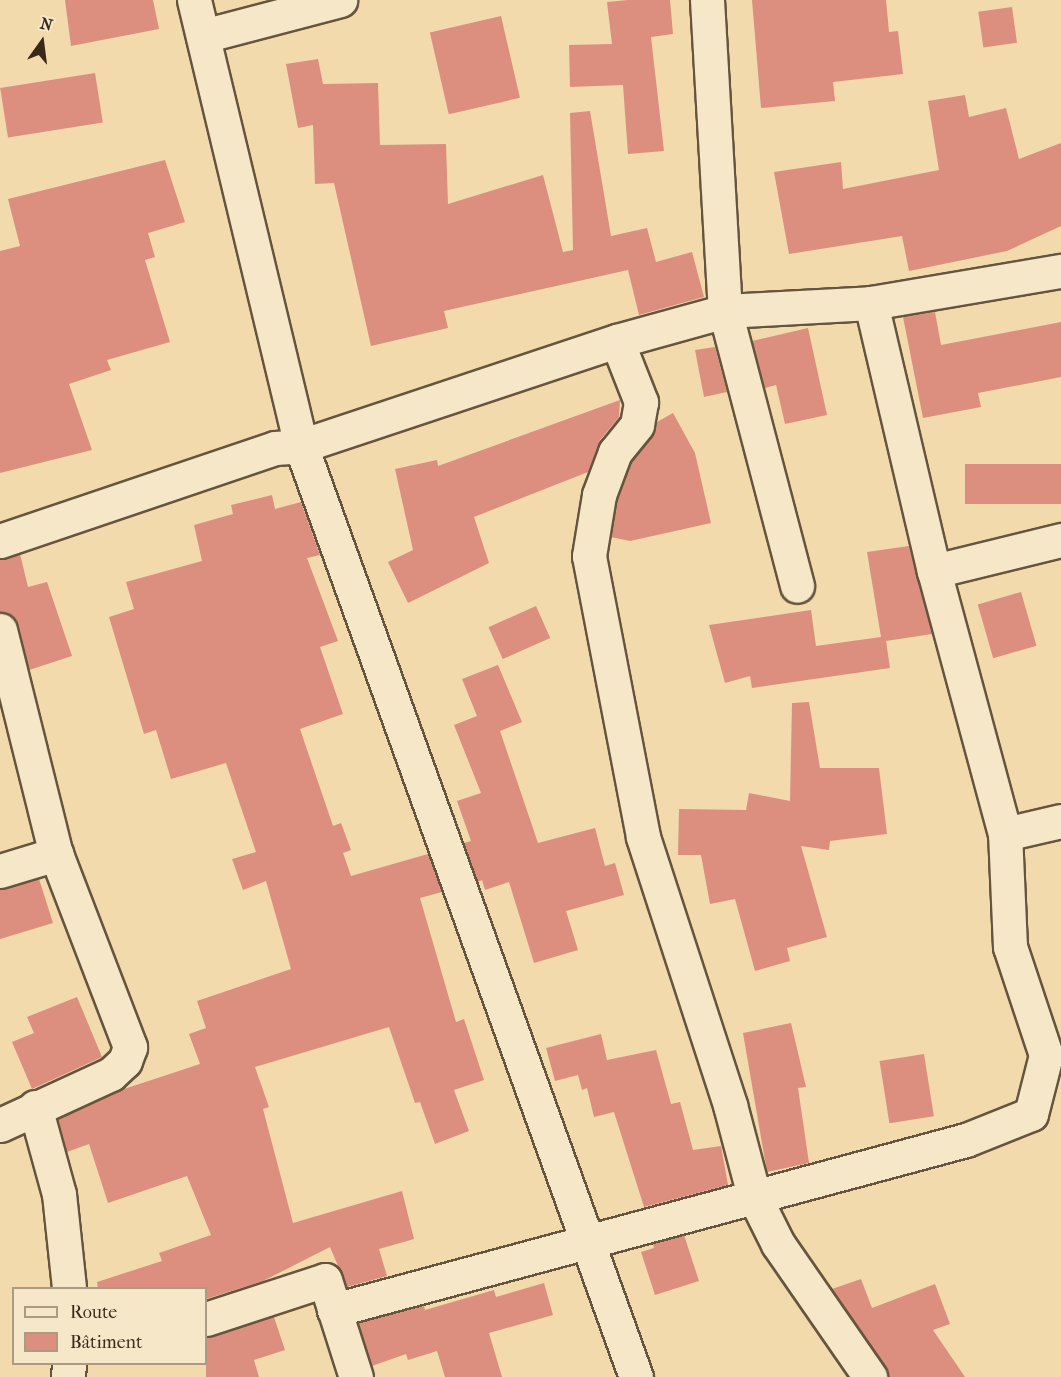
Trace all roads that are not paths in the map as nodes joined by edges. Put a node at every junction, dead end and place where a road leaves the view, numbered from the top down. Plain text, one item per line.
1 (194, 0) edge
2 (340, 0) edge
3 (707, 0) edge
4 (203, 36) junction
5 (1061, 271) edge
6 (871, 303) junction
7 (725, 311) junction
8 (617, 340) junction
9 (301, 446) junction
10 (1061, 540) edge
11 (0, 541) edge
12 (934, 571) junction
13 (797, 586) dead end
14 (0, 630) edge
15 (1061, 821) edge
16 (1005, 834) junction
17 (56, 854) junction
18 (0, 871) edge
19 (35, 1107) junction
20 (0, 1125) edge
21 (754, 1196) junction
22 (587, 1245) junction
23 (69, 1287) edge
24 (334, 1310) junction
25 (207, 1319) edge
26 (357, 1377) edge
27 (636, 1377) edge
28 (870, 1377) edge

1 - 4 street
2 - 4 street
3 - 7 street
4 - 9 street
5 - 6 street
6 - 7 street
6 - 12 street
7 - 8 street
7 - 13 street
8 - 9 street
8 - 21 street
9 - 11 street
9 - 22 street
10 - 12 street
12 - 16 street
14 - 17 street
15 - 16 street
16 - 21 street
17 - 18 street
17 - 19 street
19 - 20 street
19 - 23 street
21 - 22 street
21 - 28 street
22 - 24 street
22 - 27 street
24 - 25 street
24 - 26 street

